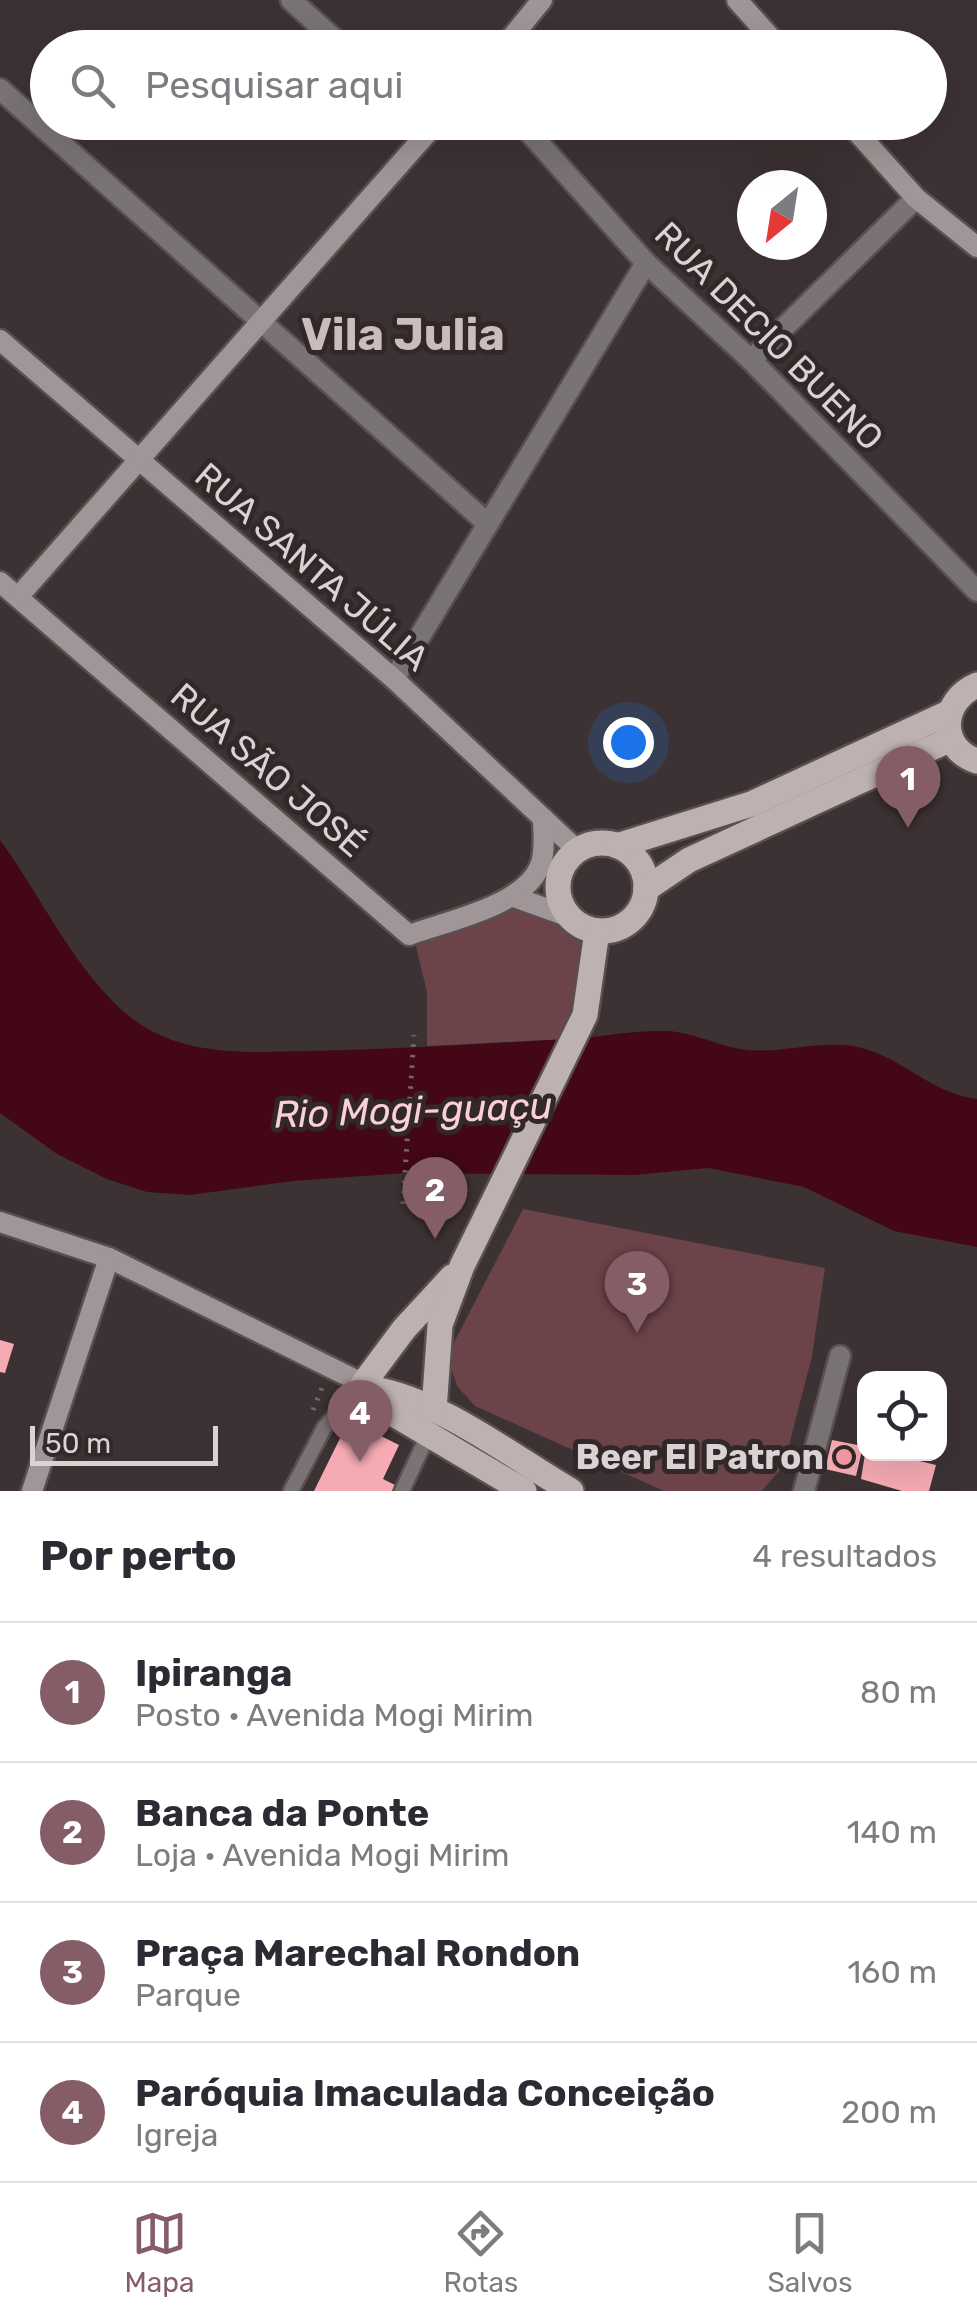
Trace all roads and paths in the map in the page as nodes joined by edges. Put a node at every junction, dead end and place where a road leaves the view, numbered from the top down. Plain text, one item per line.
1 (291, 0) edge
2 (542, 0) edge
3 (737, 0) edge
4 (324, 30) edge
5 (518, 30) edge
6 (764, 30) edge
7 (0, 88) edge
8 (30, 115) edge
9 (58, 140) edge
10 (419, 140) edge
11 (536, 140) edge
12 (864, 140) edge
13 (916, 198) junction
14 (977, 247) edge
15 (646, 263) junction
16 (260, 322) junction
17 (0, 340) edge
18 (751, 360) junction
19 (137, 460) junction
20 (488, 524) junction
21 (0, 582) edge
22 (977, 591) edge
23 (18, 597) junction
24 (394, 679) junction
25 (977, 686) edge
26 (949, 726) junction
27 (977, 761) edge
28 (543, 818) junction
29 (617, 846) junction
30 (577, 850) junction
31 (646, 889) junction
32 (514, 898) junction
33 (570, 917) junction
34 (597, 931) junction
35 (414, 1035) dead end
36 (402, 1204) dead end
37 (0, 1222) edge
38 (109, 1258) junction
39 (462, 1266) junction
40 (840, 1356) dead end
41 (368, 1386) junction
42 (431, 1422) junction
43 (32, 1491) edge
44 (291, 1491) edge
45 (402, 1491) edge
46 (524, 1491) edge
47 (571, 1491) edge
48 (804, 1491) edge

1 - 4 street
2 - 5 street
3 - 6 street
7 - 8 street
9 - 16 street
10 - 16 street
11 - 15 street, RUA DECIO BUENO
12 - 13 street
13 - 14 street
13 - 18 street
15 - 18 street, RUA DECIO BUENO
15 - 20 street
16 - 19 street
16 - 20 street
17 - 19 street, RUA SANTA JÚLIA
18 - 22 street, RUA DECIO BUENO
19 - 23 street
19 - 24 street, RUA SANTA JÚLIA
20 - 24 street
21 - 23 street, RUA SÃO JOSÉ
23 - 32 street, RUA SÃO JOSÉ
24 - 28 street, RUA SANTA JÚLIA
25 - 26 main road
26 - 27 main road
26 - 29 main road
26 - 31 main road
28 - 30 street, RUA SANTA JÚLIA
28 - 32 street
29 - 30 main road
29 - 31 main road
30 - 33 main road
31 - 34 main road
32 - 33 street
33 - 34 main road
34 - 39 main road
35 - 36 path
37 - 38 street
38 - 41 street
38 - 43 street
39 - 41 main road
39 - 42 main road
40 - 48 street
41 - 42 main road
41 - 44 lane
42 - 45 lane
42 - 46 main road
42 - 47 main road

